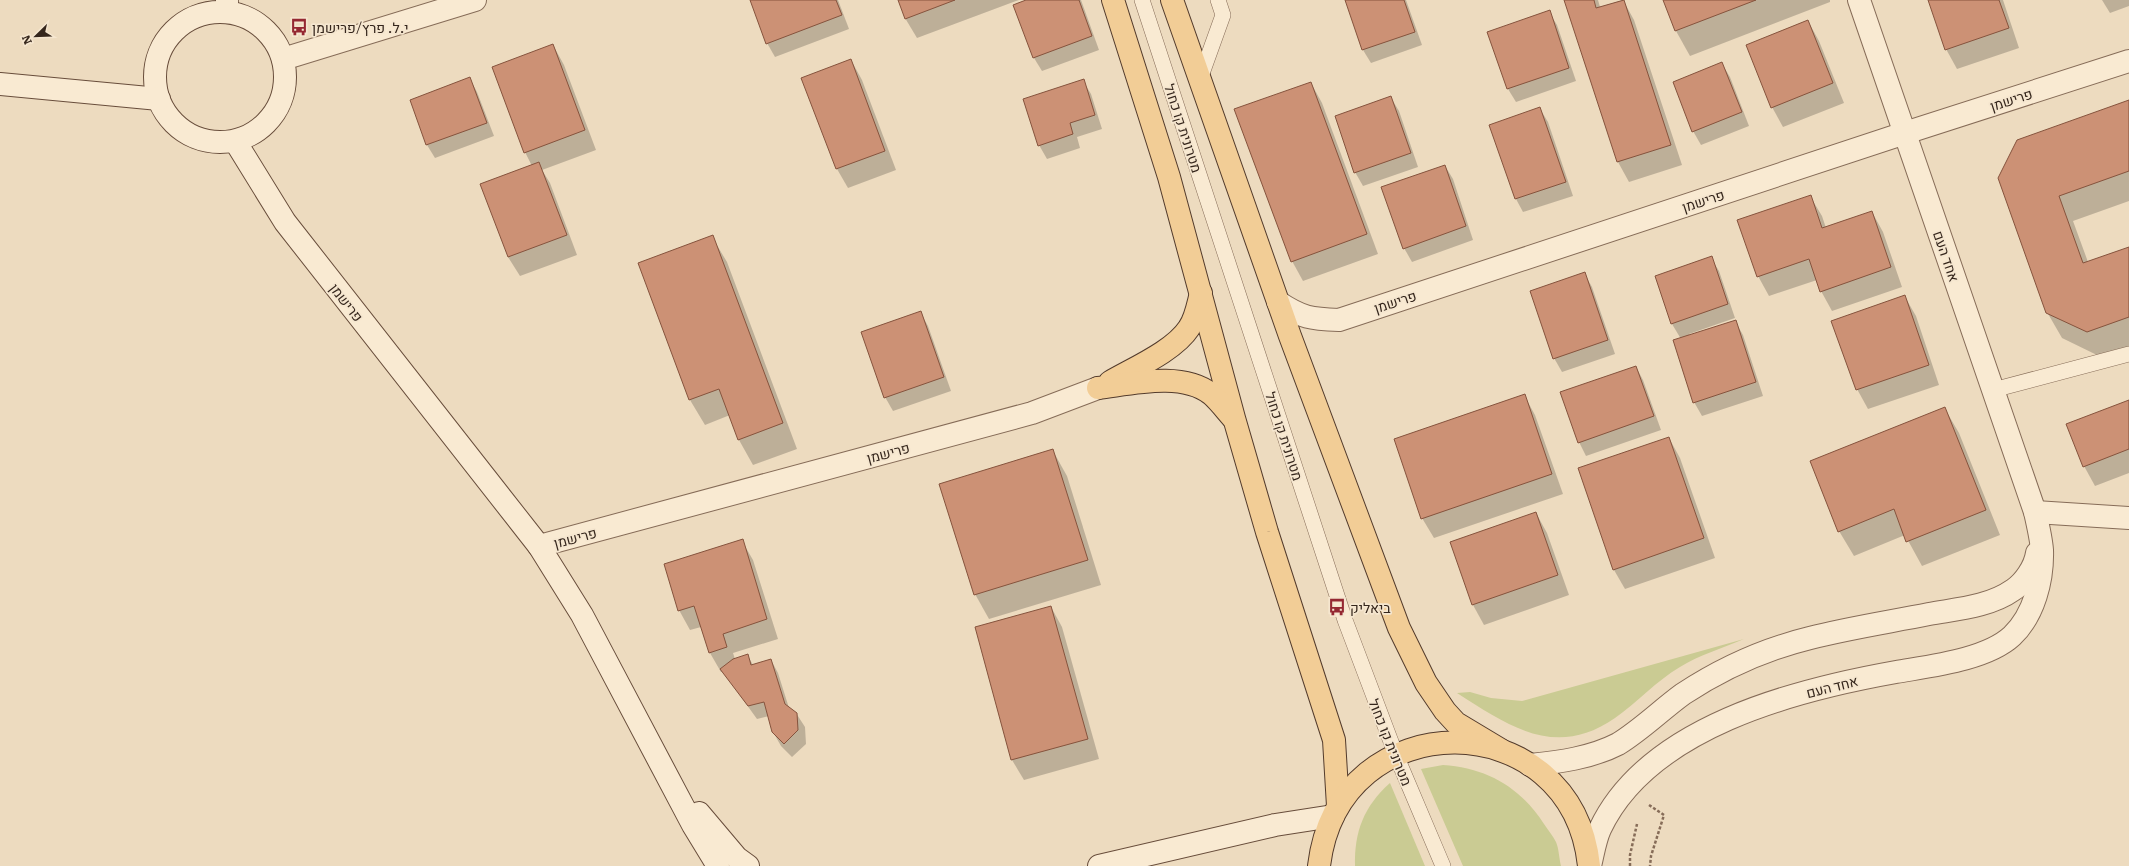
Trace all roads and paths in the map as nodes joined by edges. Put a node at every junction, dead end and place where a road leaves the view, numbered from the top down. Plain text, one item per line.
1 (475, 0) edge
2 (1113, 0) edge
3 (1142, 0) edge
4 (1172, 0) edge
5 (1218, 0) edge
6 (1859, 0) edge
7 (227, 6) edge
8 (283, 59) junction
9 (2129, 61) edge
10 (1200, 79) junction
11 (0, 84) edge
12 (159, 99) junction
13 (1905, 133) junction
14 (235, 141) junction
15 (1201, 291) junction
16 (1278, 302) junction
17 (2129, 354) edge
18 (1098, 388) junction
19 (1993, 390) junction
20 (1234, 418) junction
21 (2035, 512) junction
22 (2129, 518) edge
23 (539, 546) junction
24 (1501, 750) junction
25 (1396, 755) junction
26 (662, 764) junction
27 (1530, 765) junction
28 (1627, 790) junction
29 (1336, 811) junction
30 (718, 866) edge
31 (748, 866) edge
32 (1099, 866) edge
33 (1319, 866) edge
34 (1443, 866) edge
35 (1589, 866) edge
36 (1650, 866) edge

1 - 8 street
2 - 15 main road
3 - 25 lane, מטרונית קו כחול
4 - 10 main road
5 - 10 lane
6 - 13 street, אחד העם
7 - 8 street
7 - 12 street
8 - 14 street
9 - 13 street, פרישמן
10 - 16 main road
11 - 12 street
12 - 14 street
13 - 16 street, פרישמן
13 - 19 street, אחד העם
14 - 23 street, פרישמן
15 - 18 main road
15 - 20 main road
16 - 24 main road
17 - 19 lane
18 - 20 main road
18 - 23 street, פרישמן
19 - 21 street, אחד העם
20 - 29 main road
21 - 22 street
21 - 27 street, אחד העם
21 - 28 street, אחד העם
23 - 26 street
24 - 25 main road
24 - 27 main road
25 - 29 main road
25 - 34 lane, מטרונית קו כחול
26 - 30 street
26 - 31 street
27 - 35 main road
28 - 35 street, אחד העם
28 - 36 path
29 - 32 street
29 - 33 main road

